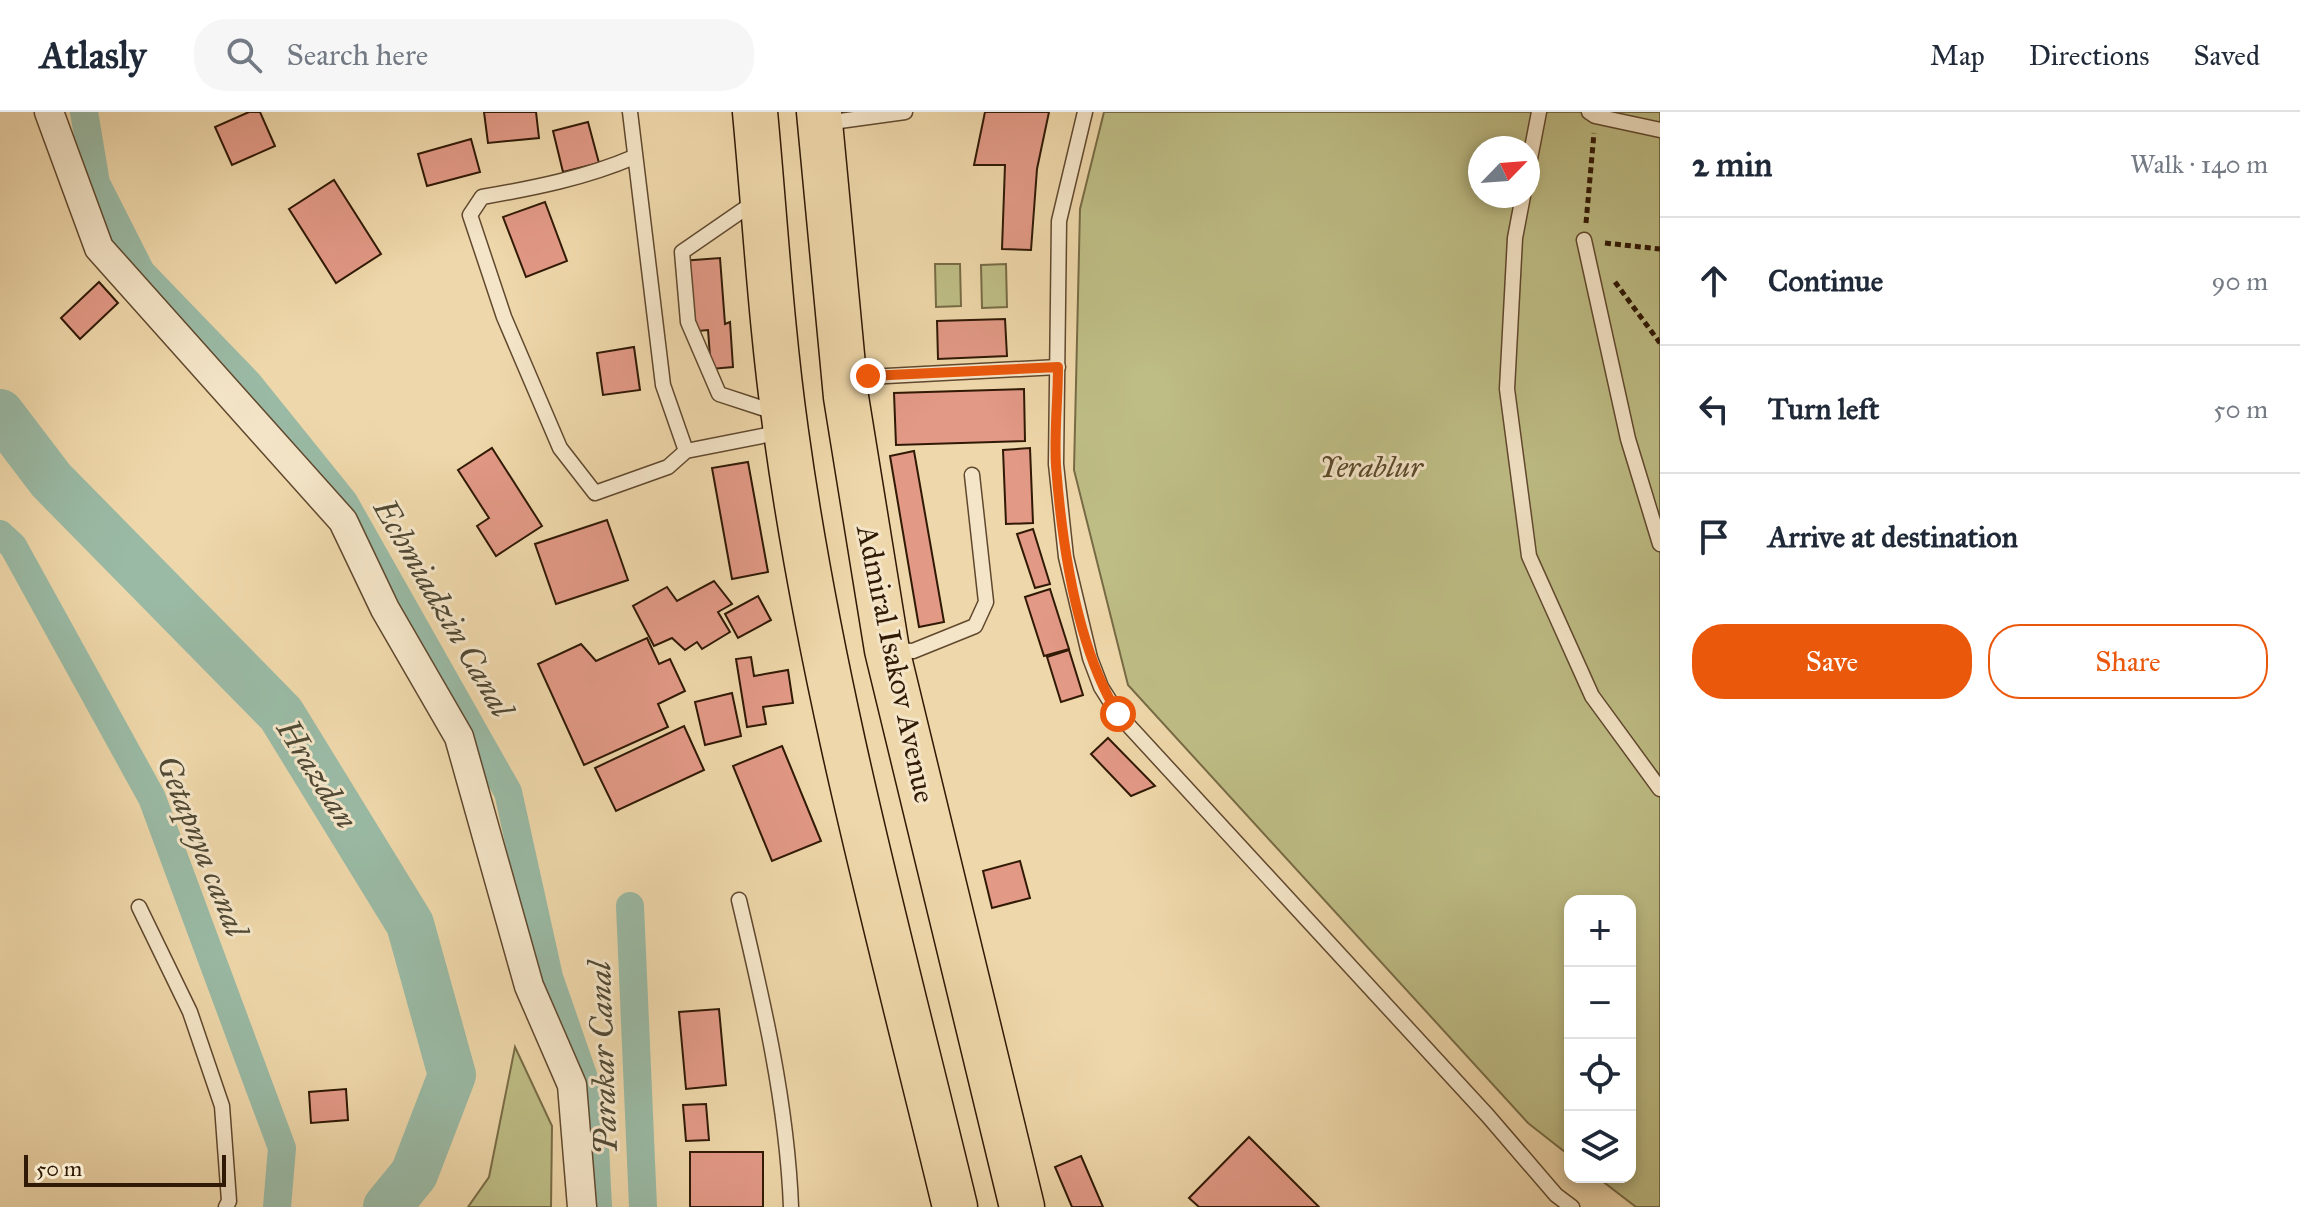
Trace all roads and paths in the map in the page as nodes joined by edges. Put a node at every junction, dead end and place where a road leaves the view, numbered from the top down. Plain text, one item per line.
1 (49, 112) edge
2 (630, 112) edge
3 (755, 112) edge
4 (905, 112) edge
5 (1085, 112) edge
6 (1539, 112) edge
7 (886, 114) edge
8 (1592, 114) edge
9 (820, 118) edge
10 (1660, 130) edge
11 (1534, 136) edge
12 (634, 157) junction
13 (763, 197) junction
14 (1521, 208) edge
15 (1584, 240) junction
16 (1660, 249) edge
17 (1660, 343) edge
18 (1058, 367) junction
19 (844, 378) junction
20 (785, 423) junction
21 (686, 451) junction
22 (972, 475) dead end
23 (1660, 544) edge
24 (887, 650) junction
25 (1660, 789) edge
26 (739, 900) dead end
27 (139, 907) dead end
28 (226, 1207) edge
29 (582, 1207) edge
30 (791, 1207) edge
31 (955, 1207) edge
32 (1022, 1207) edge
33 (1572, 1207) edge

1 - 29 street
2 - 12 lane
3 - 13 highway
4 - 7 lane
5 - 18 lane
6 - 11 lane
7 - 9 lane
8 - 10 lane
8 - 15 path
9 - 19 highway, Admiral Isakov Avenue
12 - 21 lane
12 - 21 lane
13 - 20 highway
13 - 20 lane
14 - 25 lane
15 - 16 path
15 - 17 path
15 - 23 lane
18 - 19 lane
18 - 33 lane
19 - 24 highway, Admiral Isakov Avenue
20 - 21 lane
20 - 31 highway
22 - 24 lane
24 - 32 highway, Admiral Isakov Avenue
26 - 30 lane
27 - 28 lane

